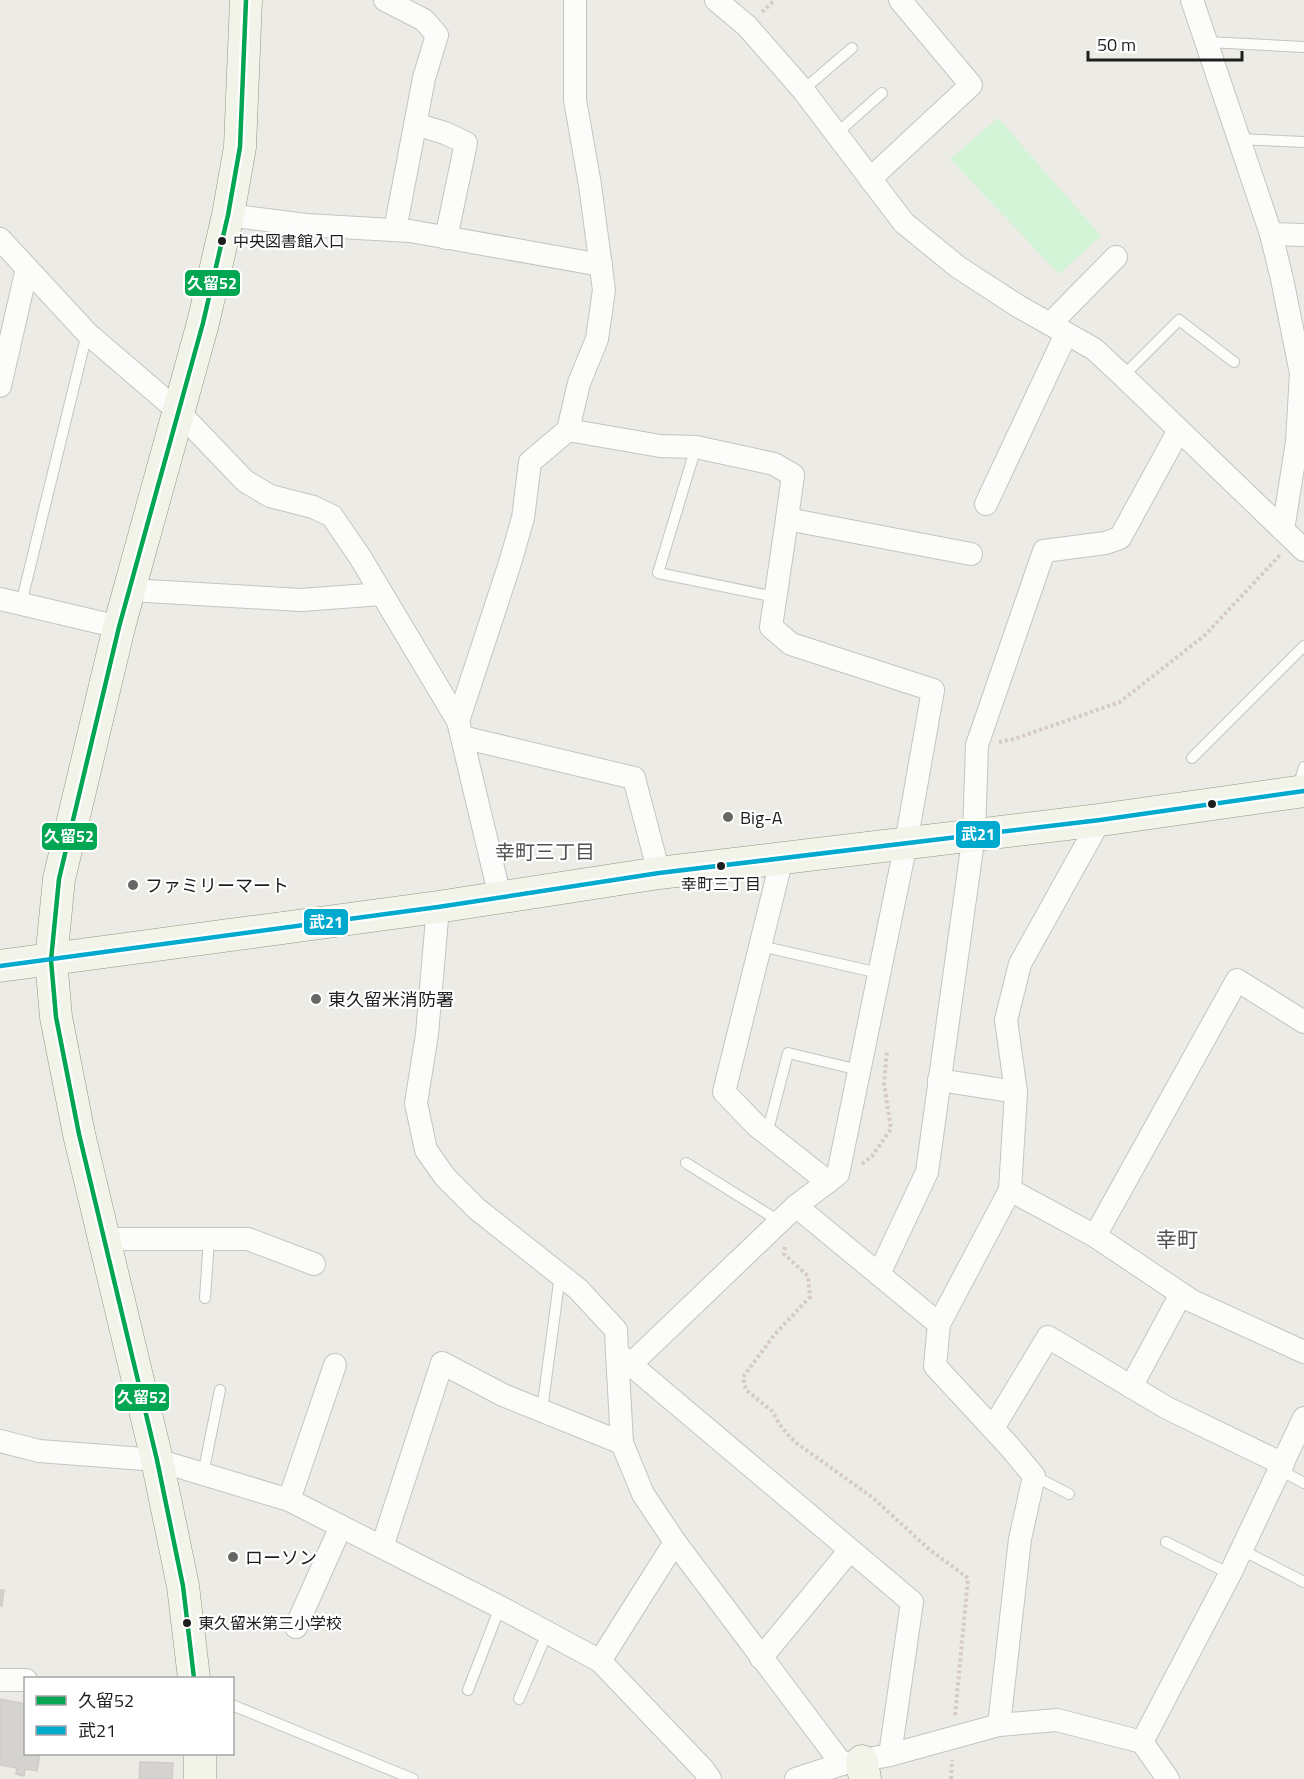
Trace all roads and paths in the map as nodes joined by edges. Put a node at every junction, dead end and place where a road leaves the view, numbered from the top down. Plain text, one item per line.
1 (246, 0) edge
2 (385, 0) edge
3 (575, 0) edge
4 (716, 0) edge
5 (900, 0) edge
6 (1192, 0) edge
7 (1207, 42) junction
8 (1304, 47) edge
9 (852, 48) dead end
10 (803, 90) junction
11 (882, 93) dead end
12 (415, 124) junction
13 (836, 134) junction
14 (1239, 139) junction
15 (1304, 142) edge
16 (870, 179) junction
17 (228, 215) junction
18 (394, 230) junction
19 (1271, 234) junction
20 (1304, 235) edge
21 (446, 238) junction
22 (0, 239) edge
23 (1116, 257) dead end
24 (601, 265) junction
25 (27, 268) junction
26 (1298, 328) edge
27 (1058, 329) junction
28 (87, 333) junction
29 (1234, 362) dead end
30 (1123, 376) junction
31 (0, 386) edge
32 (178, 411) junction
33 (568, 430) junction
34 (1179, 430) junction
35 (1300, 442) edge
36 (696, 447) junction
37 (986, 504) dead end
38 (787, 519) junction
39 (1293, 540) edge
40 (971, 554) dead end
41 (130, 590) junction
42 (382, 594) junction
43 (775, 597) junction
44 (10, 601) edge
45 (119, 627) junction
46 (1304, 646) edge
47 (460, 729) junction
48 (977, 745) junction
49 (1192, 758) dead end
50 (1302, 784) edge
51 (1101, 820) junction
52 (974, 834) junction
53 (906, 843) junction
54 (782, 858) junction
55 (658, 873) junction
56 (500, 897) junction
57 (438, 907) junction
58 (760, 946) junction
59 (51, 960) junction
60 (0, 966) edge
61 (879, 973) junction
62 (1304, 1022) edge
63 (859, 1070) junction
64 (939, 1080) junction
65 (1016, 1092) junction
66 (767, 1134) junction
67 (686, 1163) dead end
68 (828, 1182) junction
69 (1010, 1190) junction
70 (796, 1206) junction
71 (779, 1221) junction
72 (1095, 1236) junction
73 (104, 1239) junction
74 (208, 1239) junction
75 (785, 1244) dead end
76 (314, 1264) dead end
77 (879, 1274) junction
78 (560, 1275) junction
79 (1181, 1294) junction
80 (205, 1298) dead end
81 (939, 1324) junction
82 (1304, 1352) edge
83 (624, 1358) junction
84 (334, 1365) dead end
85 (1131, 1386) junction
86 (220, 1390) dead end
87 (542, 1410) junction
88 (1304, 1418) edge
89 (993, 1428) junction
90 (0, 1441) edge
91 (622, 1443) junction
92 (157, 1460) junction
93 (1281, 1467) junction
94 (203, 1474) junction
95 (1034, 1476) junction
96 (1304, 1483) edge
97 (1070, 1494) dead end
98 (289, 1500) junction
99 (341, 1526) junction
100 (675, 1542) junction
101 (1166, 1542) dead end
102 (382, 1547) junction
103 (850, 1550) junction
104 (1242, 1550) junction
105 (1230, 1574) junction
106 (1304, 1582) edge
107 (500, 1607) junction
108 (296, 1627) dead end
109 (547, 1633) junction
110 (761, 1658) junction
111 (600, 1662) junction
112 (194, 1677) edge
113 (0, 1680) edge
114 (24, 1680) edge
115 (468, 1690) dead end
116 (519, 1699) dead end
117 (234, 1706) edge
118 (999, 1725) junction
119 (953, 1738) junction
120 (1142, 1742) junction
121 (200, 1755) edge
122 (865, 1765) edge
123 (800, 1778) edge
124 (200, 1779) edge
125 (413, 1779) edge
126 (710, 1779) edge
127 (951, 1779) edge
128 (1168, 1779) edge

1 - 17 street
2 - 12 street
3 - 24 street
4 - 10 street
5 - 16 street
6 - 7 street
7 - 8 lane
7 - 14 street
9 - 10 lane
10 - 13 street
11 - 13 lane
12 - 18 street
12 - 21 street
13 - 16 street
14 - 15 lane
14 - 19 street
16 - 27 street
17 - 18 street
17 - 32 street
18 - 21 street
19 - 20 street
19 - 26 street
21 - 24 street
22 - 25 street
23 - 27 street
24 - 33 street
25 - 28 street
25 - 31 street
26 - 35 street
27 - 30 street
27 - 37 street
28 - 32 street
28 - 44 lane
29 - 30 lane
30 - 34 street
32 - 41 street
32 - 42 street
33 - 36 street
33 - 47 street
34 - 39 street
34 - 48 street
35 - 39 street
36 - 38 street
36 - 43 lane
38 - 40 street
38 - 43 street
39 - 48 path
41 - 42 street
41 - 45 street
42 - 47 street
43 - 53 street
44 - 45 street
45 - 59 street
46 - 49 lane
47 - 55 street
47 - 56 street
48 - 52 street
50 - 51 street
51 - 52 street
51 - 65 street
52 - 53 street
52 - 64 street
53 - 54 street
53 - 61 street
54 - 55 street
54 - 58 street
55 - 56 street
56 - 57 street
57 - 59 street
57 - 78 street
58 - 61 lane
58 - 66 street
59 - 60 street
59 - 73 street
61 - 63 street
62 - 72 street
63 - 66 lane
63 - 68 street
64 - 65 street
64 - 77 street
65 - 69 street
66 - 68 street
67 - 71 lane
68 - 70 street
69 - 72 street
69 - 81 street
70 - 71 street
70 - 77 street
71 - 83 street
72 - 79 street
73 - 74 street
73 - 92 street
74 - 76 street
74 - 80 lane
75 - 119 path
77 - 81 street
78 - 83 street
78 - 87 lane
79 - 82 street
79 - 85 street
81 - 89 street
83 - 91 street
83 - 103 street
84 - 98 street
85 - 89 street
85 - 93 street
86 - 94 lane
87 - 91 street
87 - 102 street
88 - 93 street
89 - 95 street
90 - 92 street
91 - 100 street
92 - 94 street
92 - 112 street
93 - 96 lane
93 - 104 street
94 - 98 street
95 - 97 lane
95 - 118 street
98 - 99 street
99 - 102 street
99 - 108 street
100 - 110 street
100 - 111 street
101 - 105 lane
102 - 107 street
103 - 110 street
103 - 122 street
104 - 105 street
104 - 106 lane
105 - 120 street
107 - 109 street
107 - 115 lane
109 - 111 street
109 - 116 lane
110 - 122 street
111 - 126 street
113 - 114 street
117 - 125 lane
118 - 119 street
118 - 120 street
119 - 122 street
119 - 127 path
120 - 128 street
121 - 124 street
122 - 123 street

